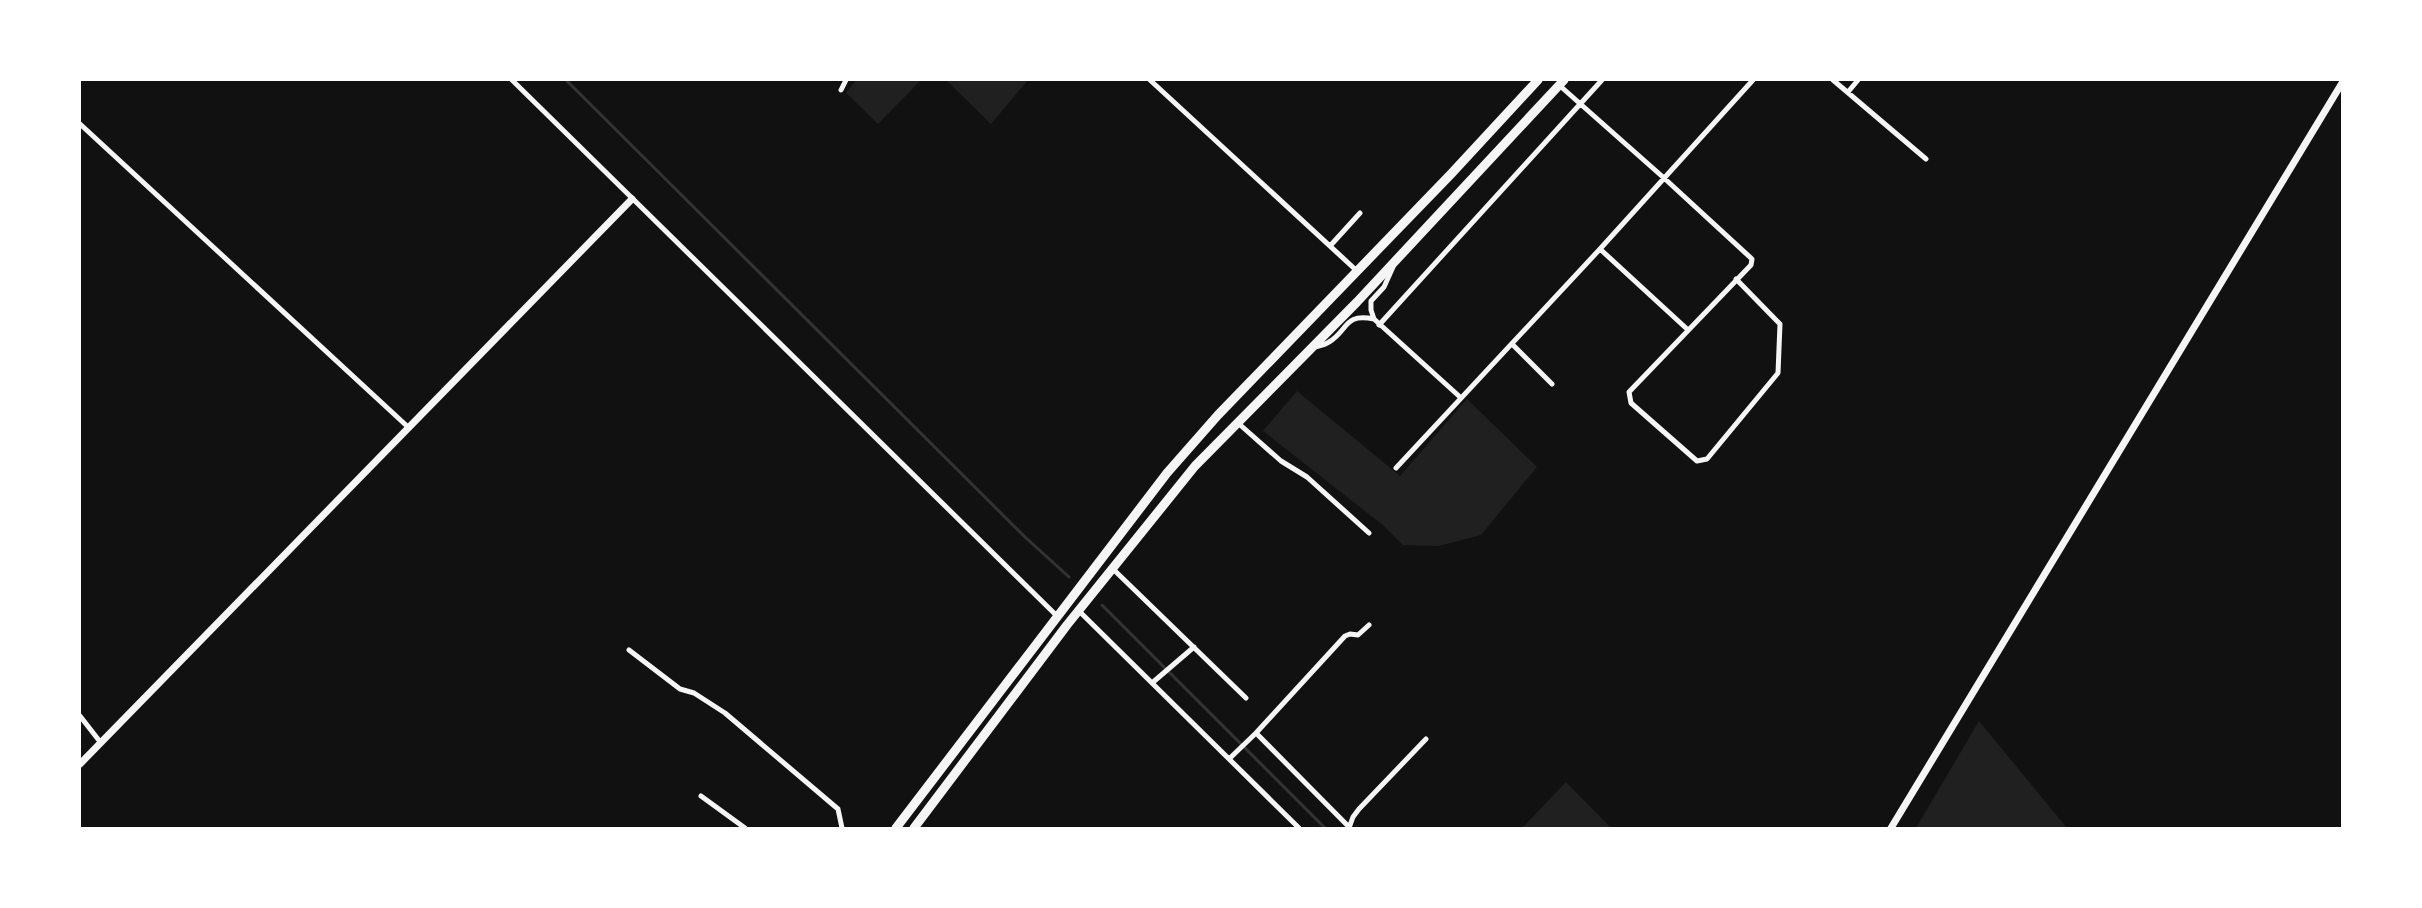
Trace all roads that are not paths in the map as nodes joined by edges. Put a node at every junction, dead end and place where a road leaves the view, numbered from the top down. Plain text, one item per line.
1 (512, 80) edge
2 (846, 80) edge
3 (1150, 80) edge
4 (1539, 80) edge
5 (1602, 80) edge
6 (1753, 80) edge
7 (1833, 80) edge
8 (1858, 80) edge
9 (1561, 82) edge
10 (2343, 83) edge
11 (841, 90) dead end
12 (1848, 92) junction
13 (1580, 103) junction
14 (80, 124) edge
15 (1926, 159) dead end
16 (1664, 178) junction
17 (632, 199) junction
18 (1360, 213) dead end
19 (1330, 246) junction
20 (1600, 249) junction
21 (1397, 260) junction
22 (1357, 271) junction
23 (1736, 279) junction
24 (1374, 319) junction
25 (1379, 325) junction
26 (1687, 329) junction
27 (1512, 344) junction
28 (1311, 349) junction
29 (1552, 384) dead end
30 (1460, 397) junction
31 (1238, 423) junction
32 (408, 427) junction
33 (1396, 468) dead end
34 (1369, 532) dead end
35 (1113, 569) junction
36 (1079, 611) junction
37 (1056, 616) junction
38 (1369, 625) dead end
39 (1194, 647) junction
40 (629, 650) dead end
41 (1152, 683) junction
42 (1246, 698) dead end
43 (80, 716) edge
44 (1256, 733) junction
45 (1426, 739) dead end
46 (101, 743) junction
47 (1229, 759) junction
48 (80, 765) edge
49 (701, 796) dead end
50 (745, 828) edge
51 (842, 828) edge
52 (896, 828) edge
53 (914, 828) edge
54 (1299, 828) edge
55 (1349, 828) edge
56 (1891, 828) edge

1 - 17 street
2 - 11 street
3 - 19 street
4 - 22 highway
5 - 13 street
6 - 16 street
7 - 12 street
8 - 12 street
9 - 13 street
9 - 21 highway
10 - 56 street
12 - 15 street
13 - 16 street
13 - 25 street
14 - 32 street
16 - 20 street
16 - 23 street
17 - 32 street
17 - 37 street
18 - 19 street
19 - 22 street
20 - 26 street
20 - 27 street
21 - 24 street
21 - 28 highway
22 - 37 highway
23 - 26 street
23 - 26 street
24 - 25 street
24 - 28 street
25 - 30 street
27 - 29 street
27 - 30 street
28 - 31 highway
30 - 33 street
31 - 34 street
31 - 35 highway
32 - 46 street
35 - 36 highway
35 - 39 street
36 - 41 street
36 - 53 highway
37 - 52 highway
38 - 44 street
39 - 41 street
39 - 42 street
40 - 51 street
41 - 47 street
43 - 46 street
44 - 47 street
44 - 55 street
45 - 55 street
46 - 48 street
47 - 54 street
49 - 50 street

